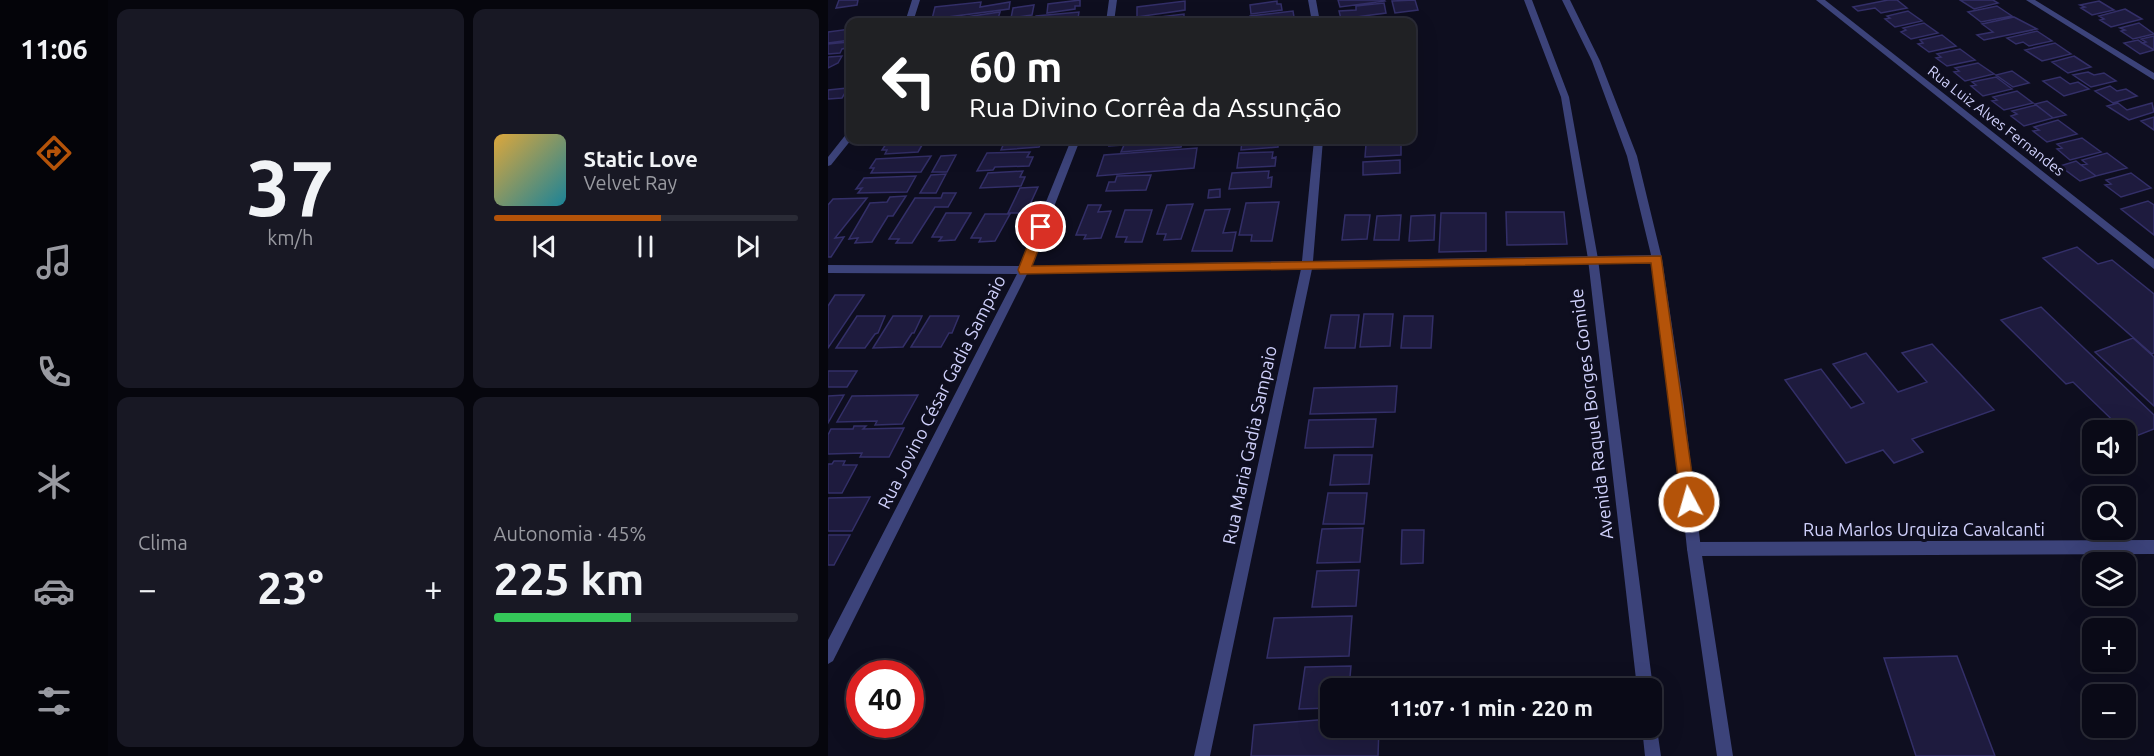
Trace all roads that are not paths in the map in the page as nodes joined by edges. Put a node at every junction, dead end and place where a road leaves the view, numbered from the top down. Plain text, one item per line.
1 (916, 0) edge
2 (1113, 0) edge
3 (1312, 0) edge
4 (1528, 0) edge
5 (1566, 0) edge
6 (1820, 0) edge
7 (2030, 0) edge
8 (910, 18) edge
9 (1111, 18) edge
10 (1315, 18) edge
11 (2154, 77) edge
12 (846, 140) edge
13 (1074, 144) edge
14 (1318, 144) edge
15 (828, 163) edge
16 (1593, 259) junction
17 (1657, 259) junction
18 (1307, 265) junction
19 (2154, 265) edge
20 (828, 269) edge
21 (1024, 270) junction
22 (2154, 547) edge
23 (1694, 549) junction
24 (828, 656) edge
25 (1644, 678) edge
26 (1651, 738) edge
27 (1202, 756) edge
28 (1653, 756) edge
29 (1725, 756) edge

1 - 8 street
2 - 9 street
3 - 10 street
4 - 16 street, Avenida Raquel Borges Gomide
5 - 17 street
6 - 19 street, Rua Luiz Alves Fernandes
7 - 11 street
12 - 15 street
13 - 21 street, Rua Jovino César Gadia Sampaio
14 - 18 street, Rua Maria Gadia Sampaio
16 - 17 street
16 - 18 street
16 - 25 street, Avenida Raquel Borges Gomide
17 - 23 street
18 - 21 street
18 - 27 street, Rua Maria Gadia Sampaio
20 - 21 street
21 - 24 street, Rua Jovino César Gadia Sampaio
22 - 23 street, Rua Marlos Urquiza Cavalcanti
23 - 29 street
26 - 28 street

